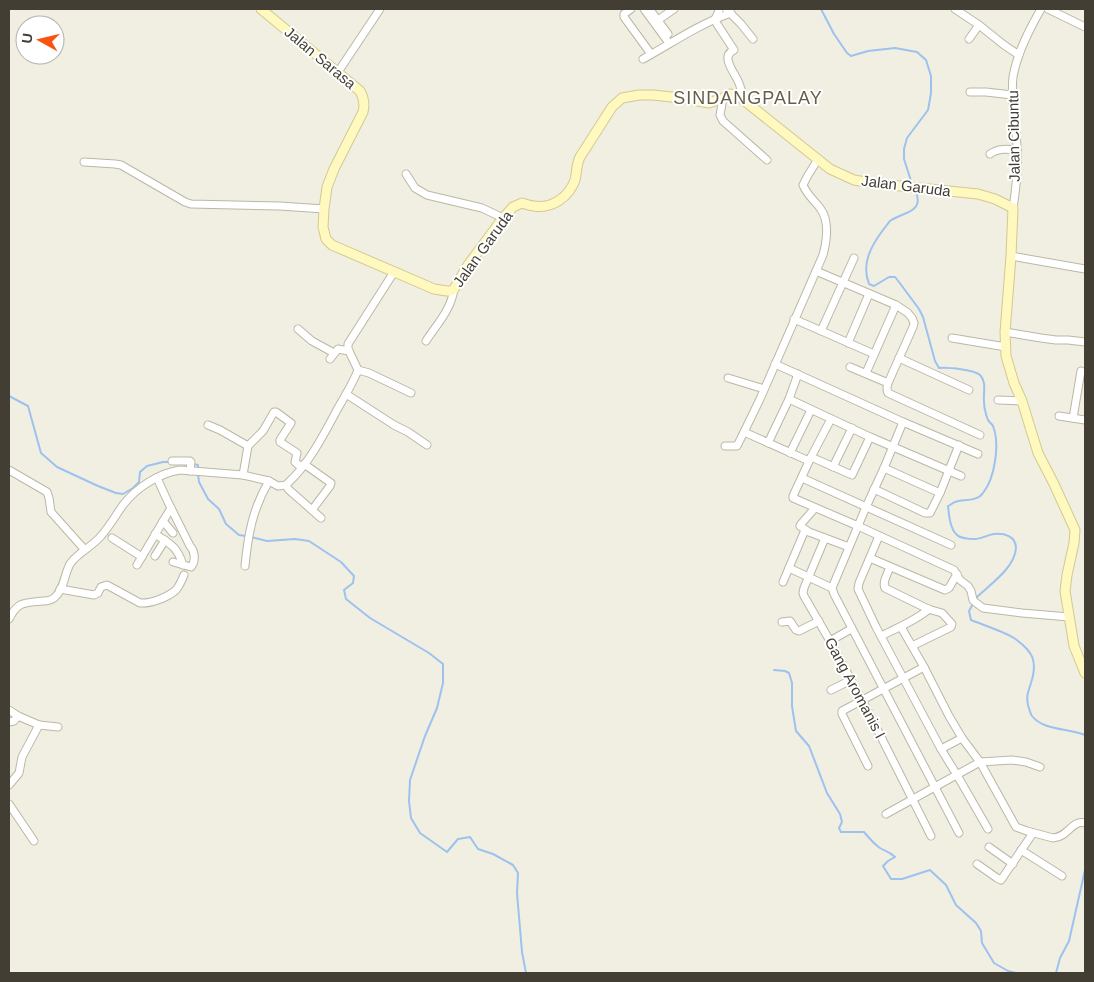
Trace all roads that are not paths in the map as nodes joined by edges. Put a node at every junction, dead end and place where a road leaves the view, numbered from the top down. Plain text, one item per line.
1 (261, 9) edge
2 (380, 9) edge
3 (631, 9) edge
4 (644, 9) edge
5 (649, 9) edge
6 (674, 9) edge
7 (718, 9) edge
8 (955, 9) edge
9 (1041, 9) edge
10 (1048, 9) edge
11 (728, 11) edge
12 (715, 19) junction
13 (658, 20) junction
14 (979, 25) junction
15 (1085, 27) edge
16 (753, 39) dead end
17 (969, 39) dead end
18 (671, 42) junction
19 (651, 54) junction
20 (1019, 54) junction
21 (643, 59) dead end
22 (338, 72) junction
23 (970, 92) dead end
24 (1012, 95) junction
25 (723, 98) junction
26 (744, 100) junction
27 (1017, 150) junction
28 (990, 154) dead end
29 (818, 159) junction
30 (767, 160) dead end
31 (84, 162) dead end
32 (406, 174) dead end
33 (1013, 208) junction
34 (324, 209) junction
35 (503, 218) junction
36 (1011, 256) junction
37 (854, 258) dead end
38 (1085, 269) edge
39 (816, 271) junction
40 (394, 272) junction
41 (843, 282) junction
42 (454, 289) junction
43 (869, 294) junction
44 (896, 305) junction
45 (794, 319) junction
46 (298, 330) dead end
47 (821, 331) junction
48 (1005, 332) junction
49 (952, 338) dead end
50 (426, 341) dead end
51 (1085, 342) edge
52 (848, 343) junction
53 (1006, 347) junction
54 (349, 351) junction
55 (874, 354) junction
56 (898, 358) junction
57 (775, 364) junction
58 (850, 367) dead end
59 (358, 370) junction
60 (1081, 371) dead end
61 (798, 374) junction
62 (866, 374) junction
63 (728, 378) dead end
64 (888, 383) junction
65 (764, 389) junction
66 (969, 390) dead end
67 (411, 393) dead end
68 (346, 394) junction
69 (789, 399) junction
70 (998, 400) dead end
71 (1022, 401) junction
72 (811, 410) junction
73 (1059, 416) dead end
74 (1073, 418) junction
75 (832, 419) junction
76 (1085, 420) edge
77 (903, 422) junction
78 (208, 425) dead end
79 (852, 428) junction
80 (744, 432) junction
81 (980, 435) dead end
82 (870, 437) junction
83 (768, 443) junction
84 (427, 445) dead end
85 (959, 445) junction
86 (248, 446) junction
87 (725, 446) dead end
88 (893, 446) junction
89 (790, 453) junction
90 (978, 454) dead end
91 (810, 459) junction
92 (172, 462) dead end
93 (303, 466) junction
94 (833, 467) junction
95 (191, 468) junction
96 (884, 468) junction
97 (9, 470) edge
98 (950, 471) junction
99 (243, 475) junction
100 (961, 476) dead end
101 (157, 478) junction
102 (802, 478) junction
103 (270, 481) junction
104 (286, 485) junction
105 (874, 489) junction
106 (940, 493) junction
107 (866, 506) junction
108 (170, 508) junction
109 (815, 508) junction
110 (312, 510) junction
111 (321, 518) dead end
112 (163, 521) junction
113 (858, 526) junction
114 (805, 530) junction
115 (173, 533) dead end
116 (155, 534) junction
117 (879, 536) junction
118 (112, 538) dead end
119 (825, 538) junction
120 (165, 540) junction
121 (951, 545) dead end
122 (848, 547) junction
123 (85, 550) junction
124 (155, 556) dead end
125 (142, 557) junction
126 (870, 558) junction
127 (173, 562) dead end
128 (137, 565) dead end
129 (183, 565) junction
130 (246, 566) dead end
131 (890, 567) junction
132 (789, 568) junction
133 (957, 574) junction
134 (184, 575) dead end
135 (809, 577) junction
136 (783, 582) dead end
137 (832, 588) junction
138 (60, 589) junction
139 (929, 609) junction
140 (9, 617) edge
141 (1069, 617) junction
142 (819, 621) junction
143 (782, 622) dead end
144 (901, 626) junction
145 (851, 628) junction
146 (881, 636) junction
147 (830, 641) junction
148 (912, 646) junction
149 (924, 667) junction
150 (1085, 673) edge
151 (903, 677) junction
152 (851, 680) junction
153 (883, 689) junction
154 (831, 690) dead end
155 (861, 700) junction
156 (9, 710) edge
157 (18, 716) junction
158 (9, 722) edge
159 (39, 725) junction
160 (58, 727) dead end
161 (962, 738) junction
162 (941, 749) junction
163 (980, 762) junction
164 (868, 766) dead end
165 (1040, 767) dead end
166 (958, 775) junction
167 (10, 781) edge
168 (935, 787) junction
169 (913, 799) junction
170 (9, 804) edge
171 (886, 814) dead end
172 (1085, 823) edge
173 (988, 829) dead end
174 (959, 833) dead end
175 (1033, 833) junction
176 (932, 836) dead end
177 (34, 841) dead end
178 (989, 848) dead end
179 (1022, 850) junction
180 (977, 864) dead end
181 (1012, 864) junction
182 (1062, 876) dead end

1 - 22 street, Jalan Sarasa
2 - 22 street
3 - 19 street
4 - 18 street
5 - 13 street
6 - 13 street
7 - 12 street
8 - 14 street
9 - 20 street, Jalan Cibuntu
10 - 15 street
11 - 12 street
11 - 16 street
12 - 18 street
12 - 26 street
13 - 18 street
14 - 17 street
14 - 20 street
18 - 19 street
19 - 21 street
20 - 24 street, Jalan Cibuntu
22 - 34 street, Jalan Sarasa
23 - 24 street
24 - 27 street, Jalan Cibuntu
25 - 26 street, Jalan Garuda
25 - 30 street
25 - 35 street, Jalan Garuda
26 - 29 street, Jalan Garuda
27 - 28 street
27 - 33 street, Jalan Cibuntu
29 - 33 street, Jalan Garuda
29 - 39 street
31 - 34 street
32 - 35 street
33 - 36 street
34 - 40 street, Jalan Sarasa
35 - 42 street, Jalan Garuda
36 - 38 street
36 - 48 street
37 - 41 street
39 - 41 street
39 - 45 street
40 - 42 street, Jalan Garuda
40 - 54 street
41 - 43 street
41 - 47 street
42 - 50 street
43 - 44 street
43 - 52 street
44 - 55 street
44 - 56 street
45 - 47 street
45 - 57 street
46 - 54 street
47 - 52 street
48 - 51 street
48 - 53 street
49 - 53 street
52 - 55 street
53 - 71 street
54 - 59 street
55 - 62 street
56 - 64 street
56 - 66 street
57 - 61 street
57 - 65 street
58 - 62 street
59 - 67 street
59 - 68 street
60 - 74 street
61 - 69 street
61 - 77 street
62 - 64 street
63 - 65 street
64 - 81 street
65 - 80 street
68 - 84 street
68 - 93 street
69 - 72 street
69 - 83 street
70 - 71 street
71 - 141 street
72 - 75 street
72 - 89 street
73 - 74 street
74 - 76 street
75 - 79 street
75 - 91 street
77 - 85 street
77 - 88 street
78 - 86 street
79 - 82 street
79 - 94 street
80 - 83 street
80 - 87 street
82 - 88 street
82 - 94 street
83 - 89 street
85 - 90 street
85 - 98 street
86 - 93 street
86 - 99 street
88 - 96 street
88 - 98 street
89 - 91 street
91 - 94 street
91 - 102 street
92 - 95 street
93 - 104 street
93 - 110 street
95 - 99 street
95 - 101 street
96 - 105 street
96 - 106 street
97 - 123 street
98 - 100 street
98 - 106 street
99 - 103 street
101 - 108 street
101 - 123 street
102 - 107 street
102 - 109 street
103 - 104 street
103 - 130 street
104 - 110 street
105 - 106 street
105 - 107 street
107 - 113 street
107 - 121 street
108 - 112 street
108 - 129 street
109 - 113 street
109 - 114 street
110 - 111 street
112 - 115 street
112 - 116 street
113 - 117 street
113 - 122 street
114 - 119 street
114 - 132 street
116 - 120 street
116 - 125 street
117 - 126 street
117 - 133 street
118 - 125 street
119 - 122 street
119 - 135 street, Gang Aromanis I
120 - 124 street
120 - 129 street
122 - 137 street
123 - 138 street
125 - 128 street
126 - 131 street
126 - 146 street
127 - 129 street
131 - 133 street
131 - 139 street
132 - 135 street
132 - 136 street
133 - 141 street
134 - 138 street
135 - 137 street
135 - 142 street, Gang Aromanis I
137 - 145 street
138 - 140 street
139 - 144 street
139 - 148 street
141 - 150 street
142 - 143 street
142 - 147 street, Gang Aromanis I
144 - 146 street
144 - 148 street
145 - 147 street
145 - 153 street
146 - 151 street
147 - 152 street, Gang Aromanis I
148 - 149 street
149 - 151 street
149 - 161 street
151 - 153 street
151 - 162 street
152 - 154 street
152 - 155 street, Gang Aromanis I
153 - 155 street
153 - 168 street
155 - 164 street
155 - 169 street, Gang Aromanis I
156 - 157 street
157 - 158 street
157 - 159 street
159 - 160 street
159 - 167 street
161 - 162 street
161 - 163 street
162 - 166 street
163 - 165 street
163 - 166 street
163 - 175 street
166 - 168 street
166 - 173 street
168 - 169 street
168 - 174 street
169 - 171 street
169 - 176 street, Gang Aromanis I
170 - 177 street
172 - 175 street
175 - 179 street
178 - 181 street
179 - 181 street
179 - 182 street
180 - 181 street

